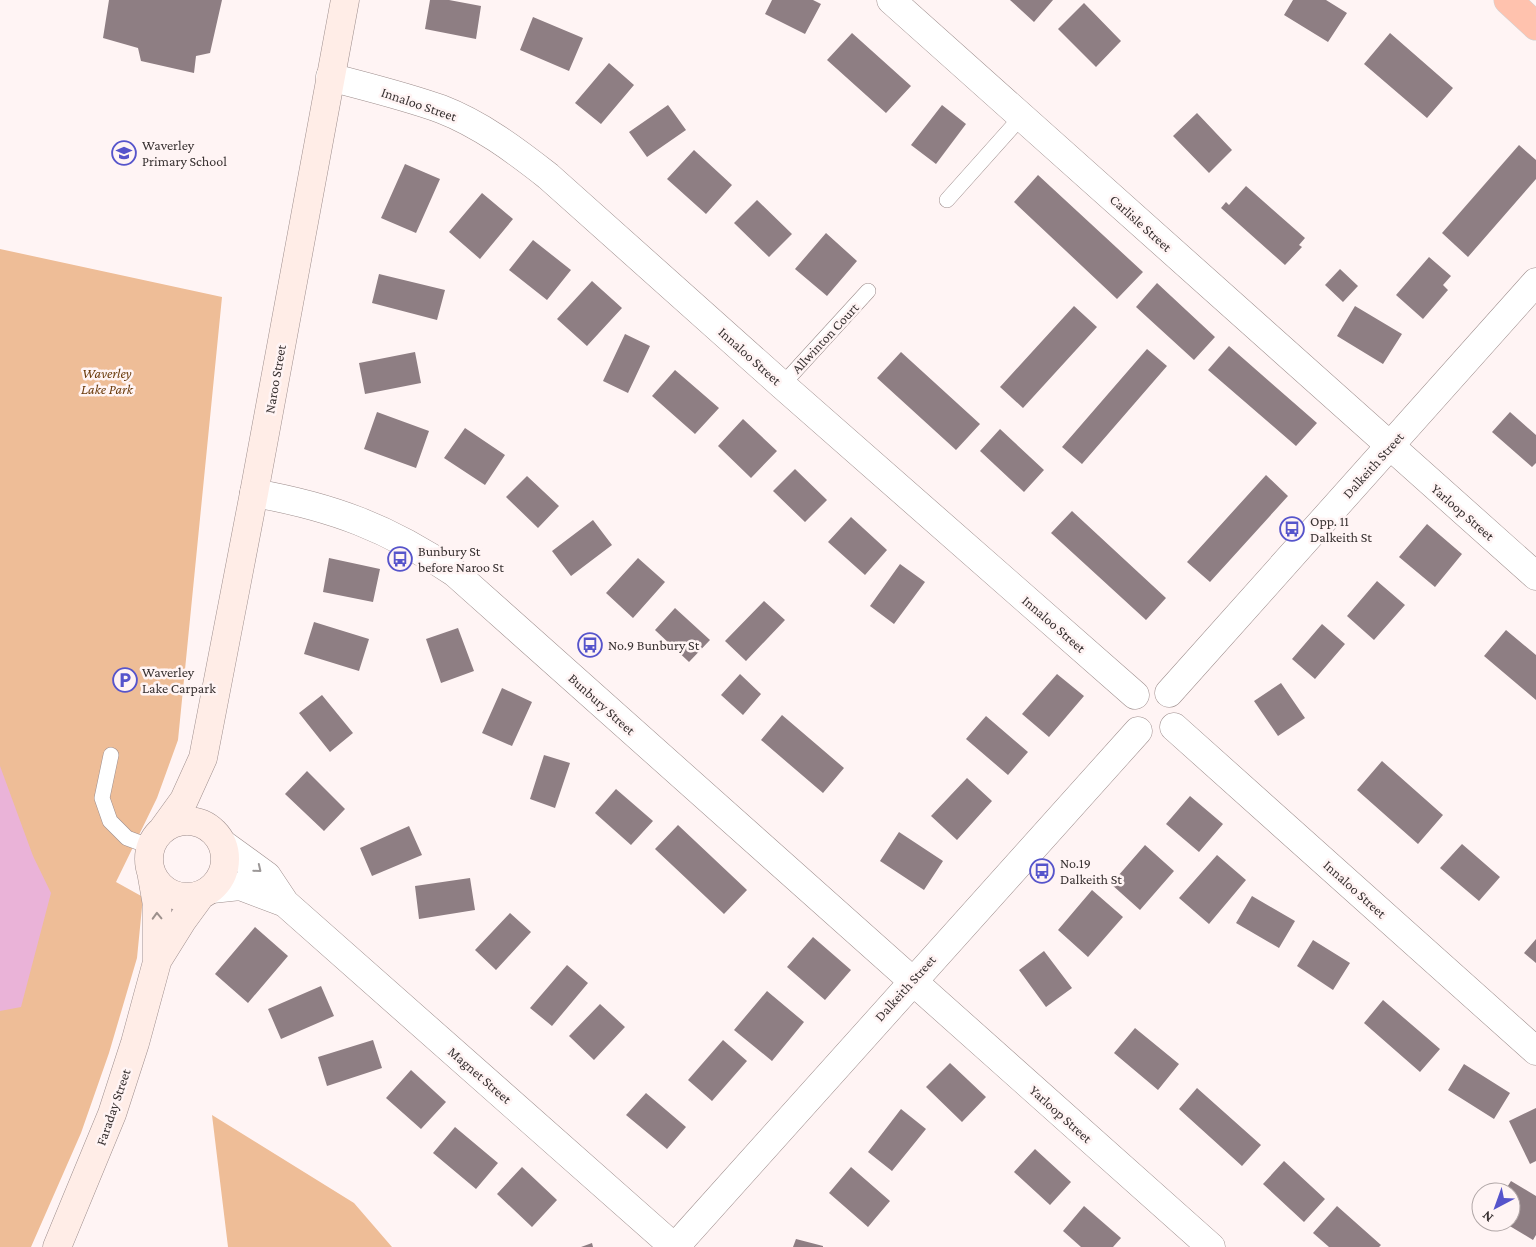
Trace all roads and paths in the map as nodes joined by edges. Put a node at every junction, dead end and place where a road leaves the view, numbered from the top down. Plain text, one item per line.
1 (345, 0) edge
2 (891, 0) edge
3 (1508, 0) edge
4 (1536, 26) edge
5 (330, 77) junction
6 (1022, 116) junction
7 (947, 200) dead end
8 (1536, 282) edge
9 (868, 291) dead end
10 (782, 385) junction
11 (1389, 447) junction
12 (254, 493) junction
13 (1536, 576) edge
14 (1169, 693) junction
15 (1135, 695) junction
16 (1174, 727) junction
17 (1138, 732) junction
18 (111, 754) dead end
19 (203, 758) junction
20 (220, 839) junction
21 (155, 849) junction
22 (207, 892) junction
23 (285, 902) junction
24 (157, 962) junction
25 (912, 980) junction
26 (1536, 1051) edge
27 (57, 1247) edge
28 (674, 1247) edge
29 (1211, 1247) edge

1 - 5 street, Naroo Street
2 - 6 street, Carlisle Street
3 - 4 highway
5 - 10 street, Innaloo Street
5 - 12 street, Naroo Street
6 - 7 lane
6 - 11 street, Carlisle Street
8 - 11 street, Dalkeith Street
9 - 10 lane, Allwinton Court
10 - 15 street, Innaloo Street
11 - 13 street, Yarloop Street
11 - 14 street, Dalkeith Street
12 - 19 street, Naroo Street
12 - 25 street, Bunbury Street
14 - 15 street
14 - 16 street
15 - 17 street
16 - 17 street
16 - 26 street, Innaloo Street
17 - 25 street, Dalkeith Street
18 - 21 lane
19 - 20 street, Naroo Street
19 - 21 street, Naroo Street
20 - 21 street
20 - 22 street
20 -> 23 street, Magnet Street
21 - 22 street
24 -> 21 street, Faraday Street
22 - 23 street, Magnet Street
22 - 24 street, Faraday Street
23 - 28 street, Magnet Street
24 - 27 street, Faraday Street
25 - 28 street, Dalkeith Street
25 - 29 street, Yarloop Street

